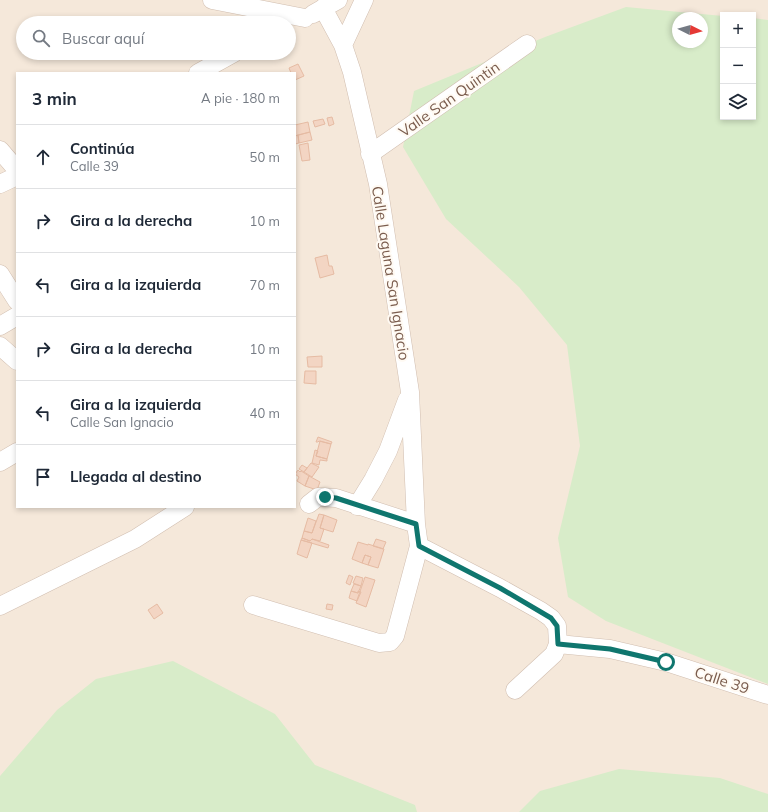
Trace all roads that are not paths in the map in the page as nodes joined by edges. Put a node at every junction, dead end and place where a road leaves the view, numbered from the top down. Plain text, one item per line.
1 (212, 0) edge
2 (364, 0) edge
3 (330, 4) edge
4 (295, 16) edge
5 (296, 16) edge
6 (305, 18) junction
7 (296, 22) edge
8 (527, 44) dead end
9 (343, 45) junction
10 (221, 60) edge
11 (200, 72) edge
12 (0, 150) edge
13 (370, 154) junction
14 (16, 169) edge
15 (16, 176) edge
16 (0, 184) edge
17 (0, 274) edge
18 (16, 299) edge
19 (16, 317) edge
20 (0, 326) edge
21 (0, 346) edge
22 (16, 360) edge
23 (410, 392) junction
24 (16, 453) edge
25 (0, 462) edge
26 (309, 504) dead end
27 (357, 506) junction
28 (183, 508) edge
29 (416, 524) junction
30 (419, 546) junction
31 (253, 605) dead end
32 (0, 606) edge
33 (558, 644) junction
34 (515, 690) dead end
35 (768, 695) edge

1 - 4 street
2 - 9 street
3 - 6 street
3 - 9 street, Calle Laguna San Ignacio
5 - 6 street
6 - 7 street
8 - 13 street, Valle San Quintin
9 - 13 street, Calle Laguna San Ignacio
10 - 11 street
12 - 14 street
13 - 23 street, Calle Laguna San Ignacio
15 - 16 street
17 - 18 street
19 - 20 street
21 - 22 street
23 - 27 street
23 - 29 street, Calle Laguna San Ignacio
24 - 25 street
26 - 27 street
27 - 29 street
28 - 32 street
29 - 30 street, Calle Laguna San Ignacio
30 - 31 street
30 - 33 street
33 - 34 street
33 - 35 street, Calle 39

